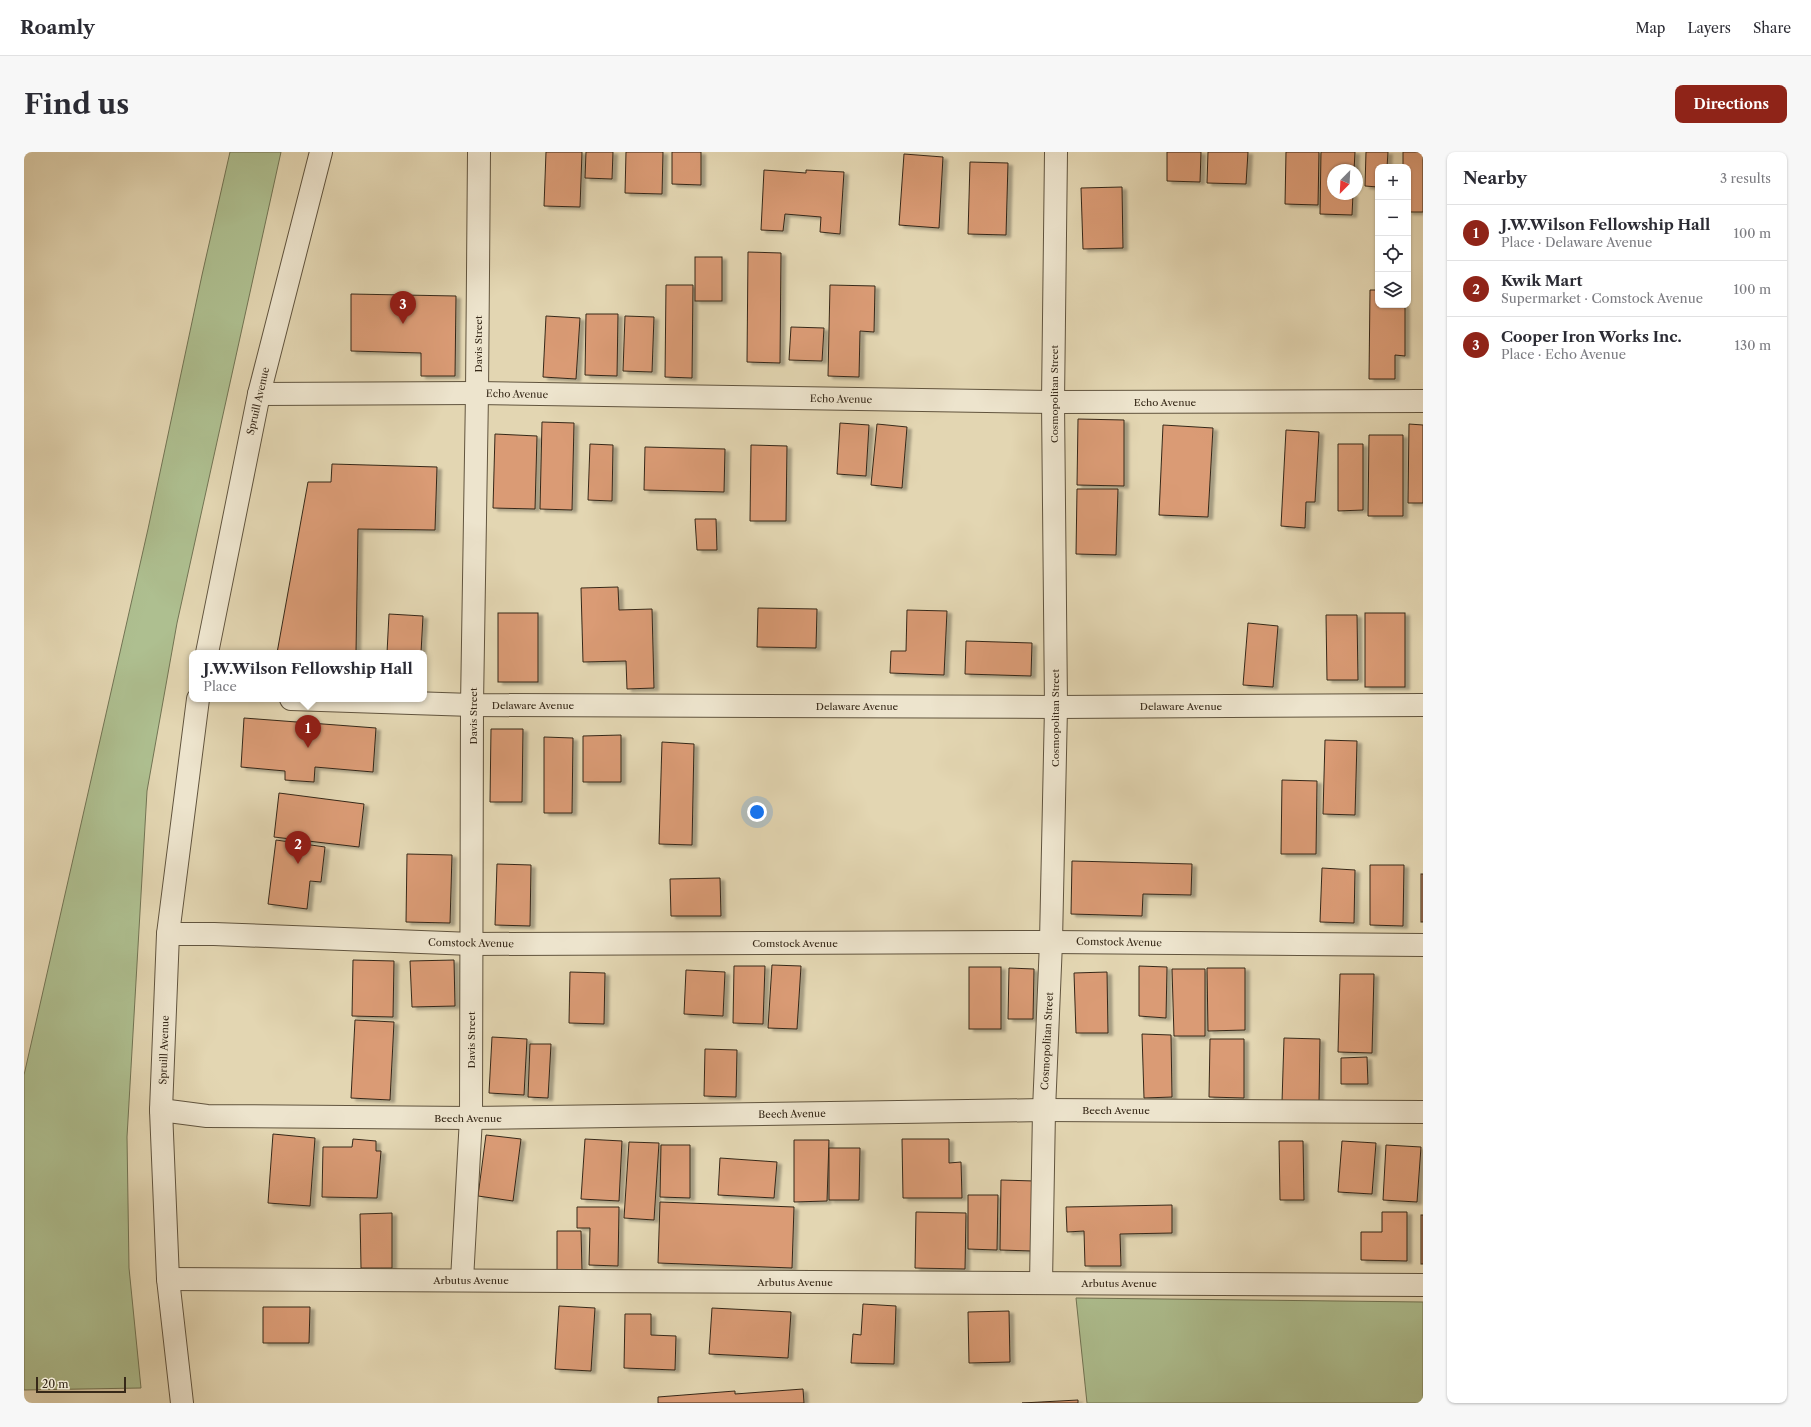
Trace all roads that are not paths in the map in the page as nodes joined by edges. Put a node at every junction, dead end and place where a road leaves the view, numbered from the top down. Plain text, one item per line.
1 (320, 152) edge
2 (479, 152) edge
3 (1056, 152) edge
4 (477, 393) junction
5 (258, 394) junction
6 (1423, 401) edge
7 (1053, 402) junction
8 (208, 650) edge
9 (198, 702) edge
10 (382, 702) edge
11 (472, 705) junction
12 (1423, 705) edge
13 (1056, 707) junction
14 (168, 934) junction
15 (1051, 942) junction
16 (472, 944) junction
17 (1423, 945) edge
18 (161, 1110) junction
19 (1044, 1110) junction
20 (1423, 1112) edge
21 (471, 1118) junction
22 (168, 1279) junction
23 (462, 1280) junction
24 (1041, 1283) junction
25 (1423, 1285) edge
26 (182, 1403) edge

1 - 5 street, Spruill Avenue
2 - 4 street, Davis Street
3 - 7 street, Cosmopolitan Street
4 - 5 street, Echo Avenue
4 - 7 street, Echo Avenue
4 - 11 street, Davis Street
5 - 8 street, Spruill Avenue
6 - 7 street, Echo Avenue
7 - 13 street, Cosmopolitan Street
9 - 14 street, Spruill Avenue
10 - 11 street, Delaware Avenue
11 - 13 street, Delaware Avenue
11 - 16 street, Davis Street
12 - 13 street, Delaware Avenue
13 - 15 street, Cosmopolitan Street
14 - 16 street, Comstock Avenue
14 - 18 street, Spruill Avenue
15 - 16 street, Comstock Avenue
15 - 17 street, Comstock Avenue
15 - 19 street, Cosmopolitan Street
16 - 21 street, Davis Street
18 - 21 street, Beech Avenue
18 - 22 street, Spruill Avenue
19 - 20 street, Beech Avenue
19 - 21 street, Beech Avenue
19 - 24 street, Cosmopolitan Street
21 - 23 street, Davis Street
22 - 23 street, Arbutus Avenue
22 - 26 street, Spruill Avenue
23 - 24 street, Arbutus Avenue
24 - 25 street, Arbutus Avenue

